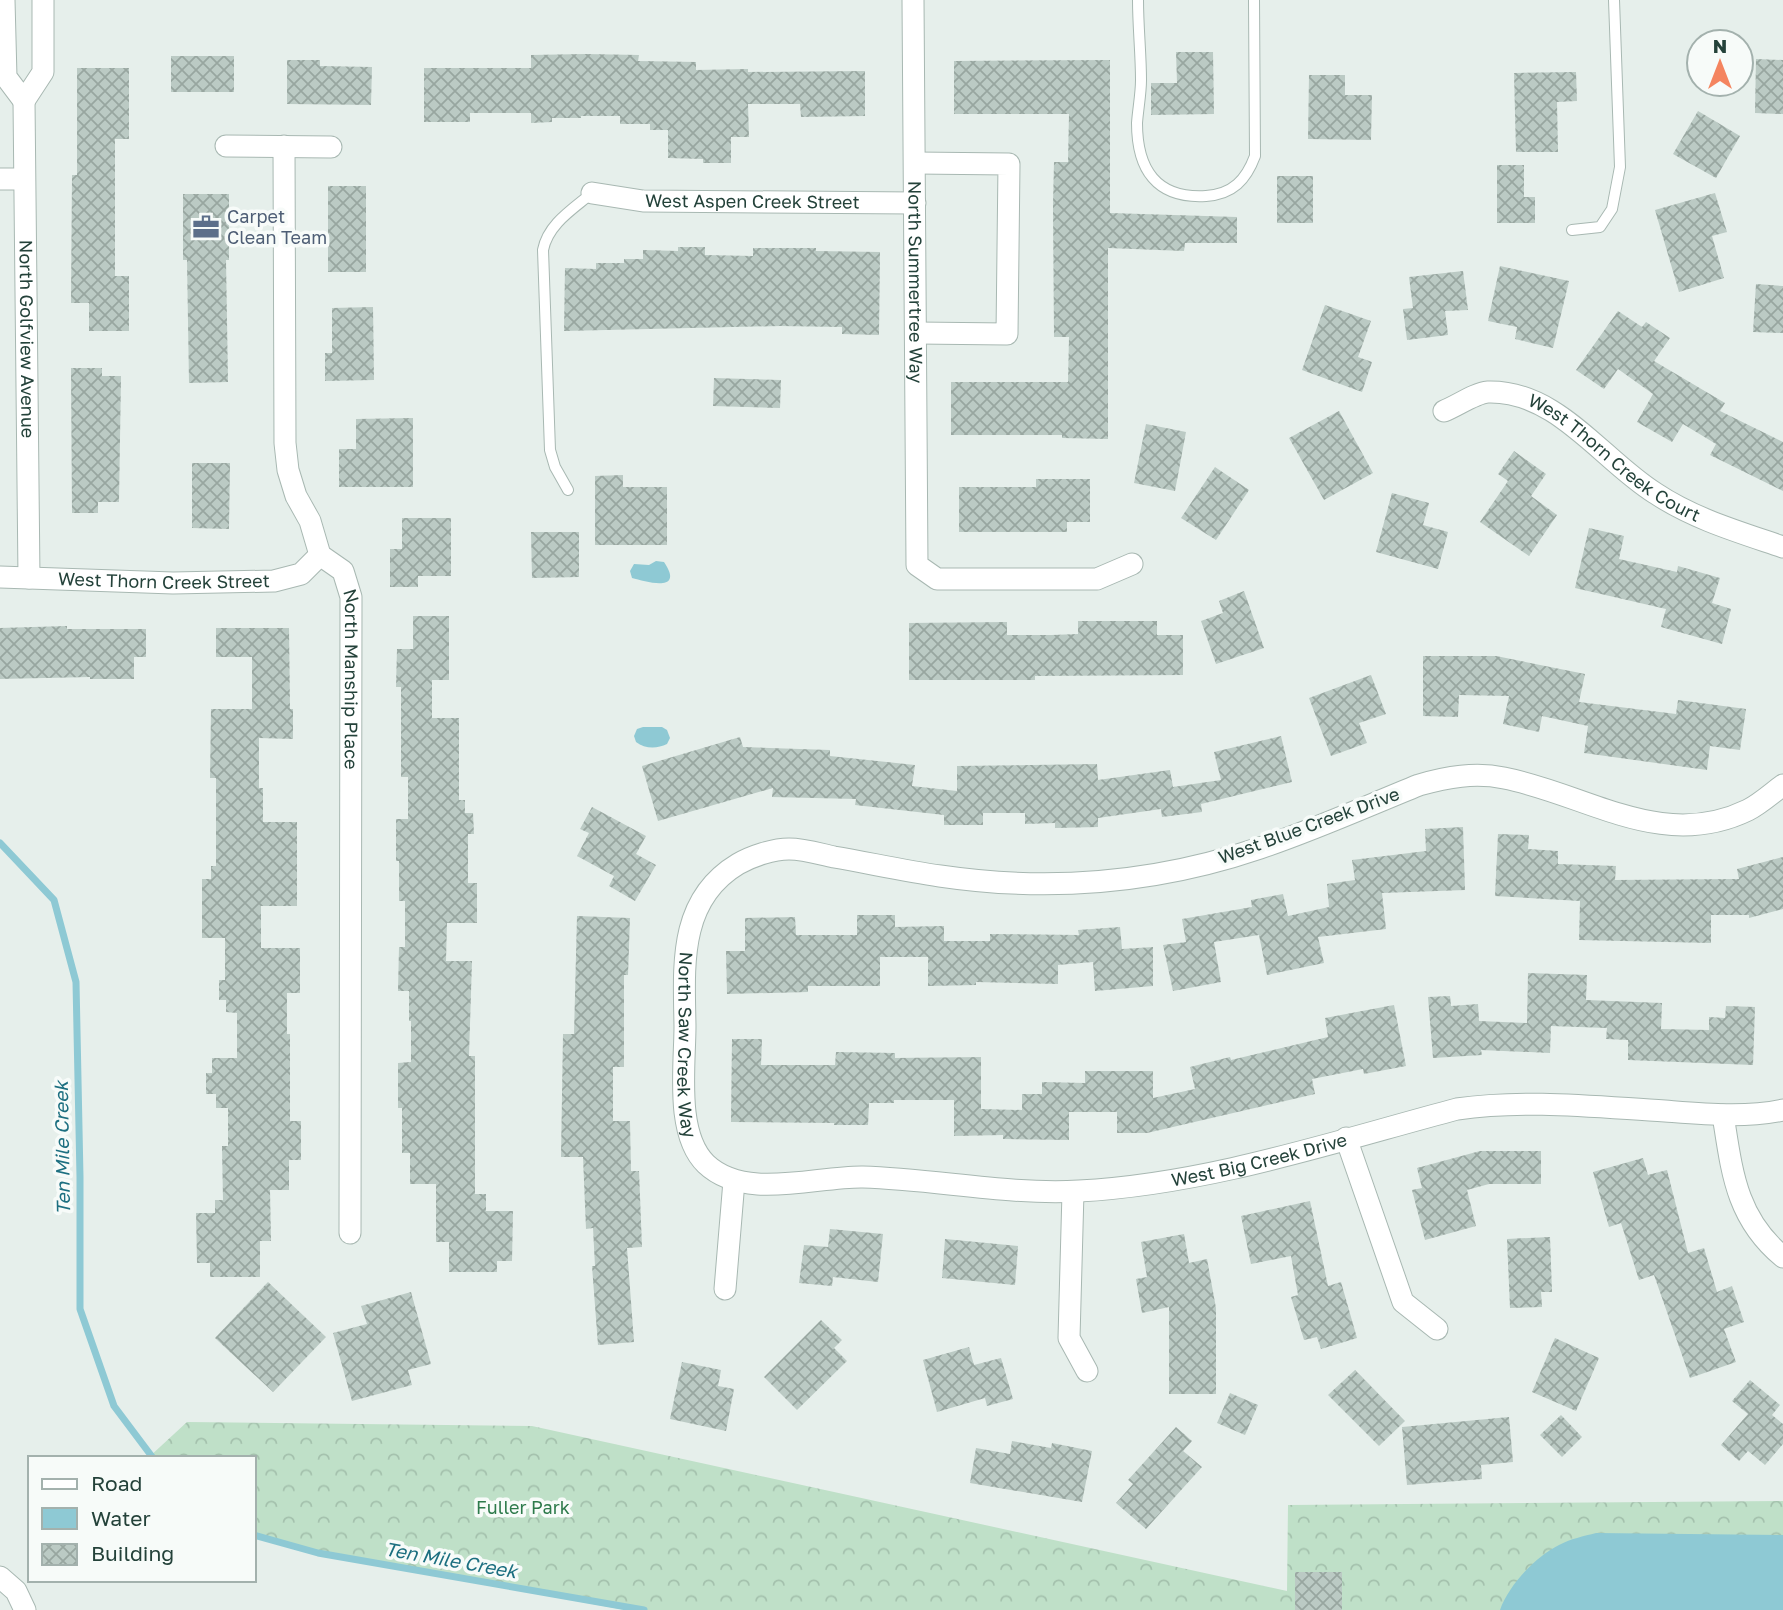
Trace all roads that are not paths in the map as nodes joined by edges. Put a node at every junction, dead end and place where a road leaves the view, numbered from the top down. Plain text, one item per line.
1 (4, 0) edge
2 (43, 0) edge
3 (913, 0) edge
4 (1138, 0) edge
5 (1254, 0) edge
6 (1614, 0) edge
7 (24, 101) junction
8 (226, 146) dead end
9 (284, 146) junction
10 (331, 147) dead end
11 (916, 163) junction
12 (0, 179) edge
13 (24, 179) junction
14 (592, 192) joint
15 (915, 203) junction
16 (1572, 230) dead end
17 (917, 333) junction
18 (1444, 411) dead end
19 (568, 490) dead end
20 (1783, 547) edge
21 (320, 555) junction
22 (1132, 564) dead end
23 (0, 577) edge
24 (29, 578) junction
25 (1783, 785) edge
26 (738, 864) joint
27 (1783, 1110) edge
28 (1723, 1115) junction
29 (1346, 1138) junction
30 (734, 1181) junction
31 (1073, 1192) junction
32 (350, 1233) dead end
33 (1783, 1257) edge
34 (725, 1289) dead end
35 (1437, 1329) dead end
36 (1087, 1371) dead end
37 (4, 1580) edge
38 (25, 1610) edge

1 - 7 street
2 - 7 street
3 - 11 street, North Summertree Way
4 - 5 lane
6 - 16 lane
7 - 13 street, North Golfview Avenue
8 - 9 street
9 - 10 street
9 - 21 street
11 - 15 street, North Summertree Way
11 - 17 street
12 - 13 street
13 - 24 street, North Golfview Avenue
14 - 15 street, West Aspen Creek Street
14 - 19 lane
15 - 17 street, North Summertree Way
17 - 22 street, North Summertree Way
18 - 20 street, West Thorn Creek Court
21 - 24 street, West Thorn Creek Street
21 - 32 street, North Manship Place
23 - 24 street, West Thorn Creek Street
25 - 26 street, West Blue Creek Drive
26 - 30 street, North Saw Creek Way
27 - 28 street, West Big Creek Drive
28 - 29 street, West Big Creek Drive
28 - 33 street
29 - 31 street, West Big Creek Drive
29 - 35 street
30 - 31 street, West Big Creek Drive
30 - 34 street
31 - 36 street
37 - 38 street

